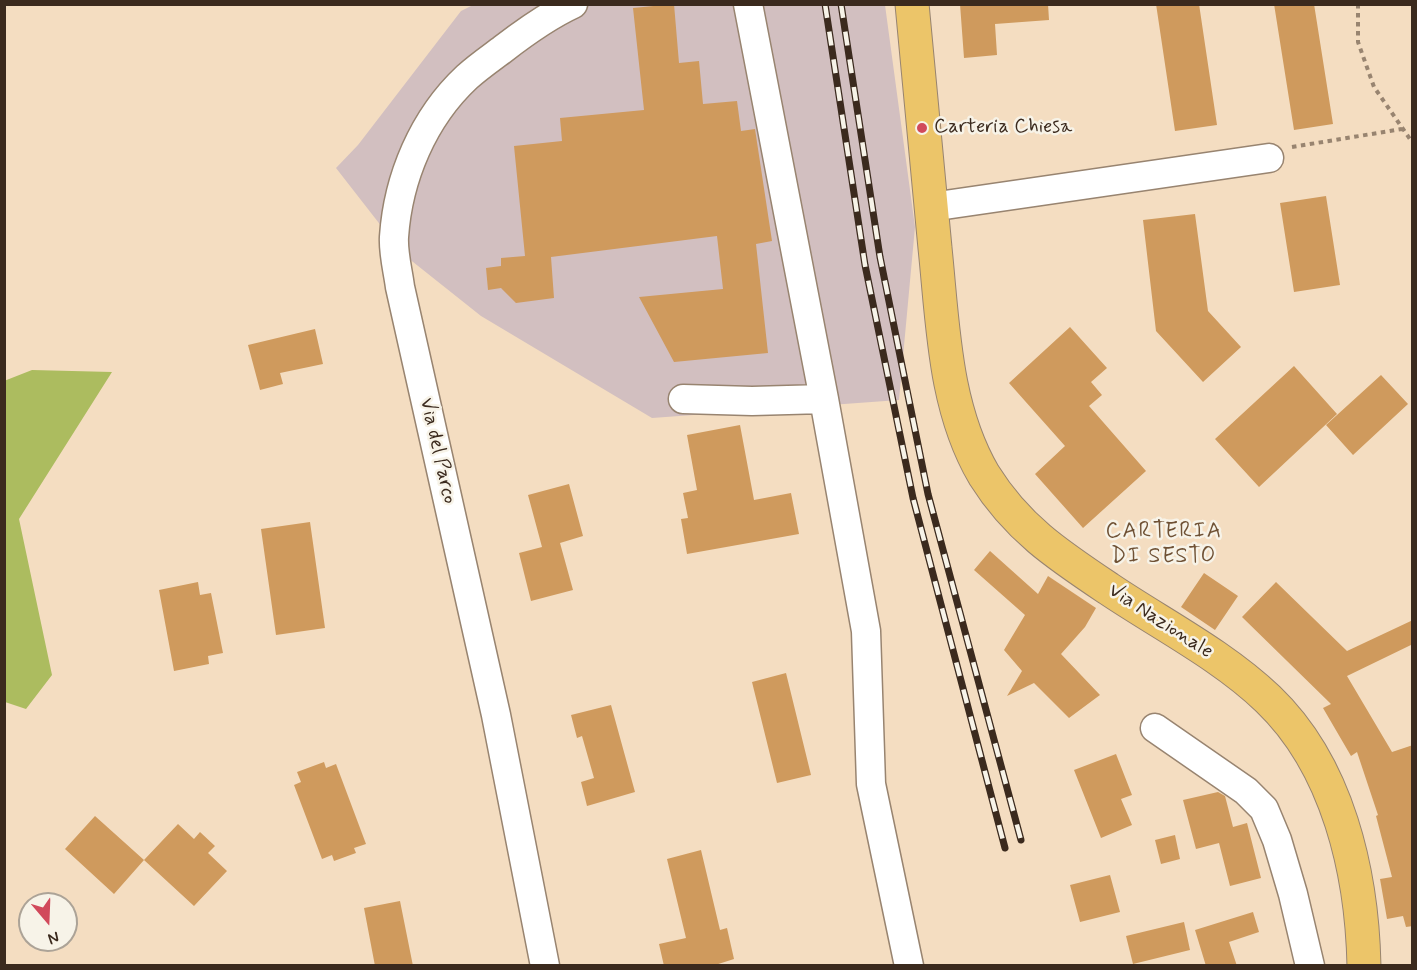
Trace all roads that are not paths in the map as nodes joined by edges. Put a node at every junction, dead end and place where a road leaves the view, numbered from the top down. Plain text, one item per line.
1 (573, 4) edge
2 (748, 4) edge
3 (912, 4) edge
4 (1269, 158) road end
5 (931, 207) junction
6 (683, 399) dead end
7 (824, 399) junction
8 (1155, 728) dead end
9 (545, 966) edge
10 (909, 966) edge
11 (1310, 966) edge
12 (1364, 966) edge

1 - 9 street, Via del Parco
2 - 7 street
3 - 5 main road, Via Nazionale
4 - 5 street
5 - 12 main road, Via Nazionale
6 - 7 street
7 - 10 street
8 - 11 street

